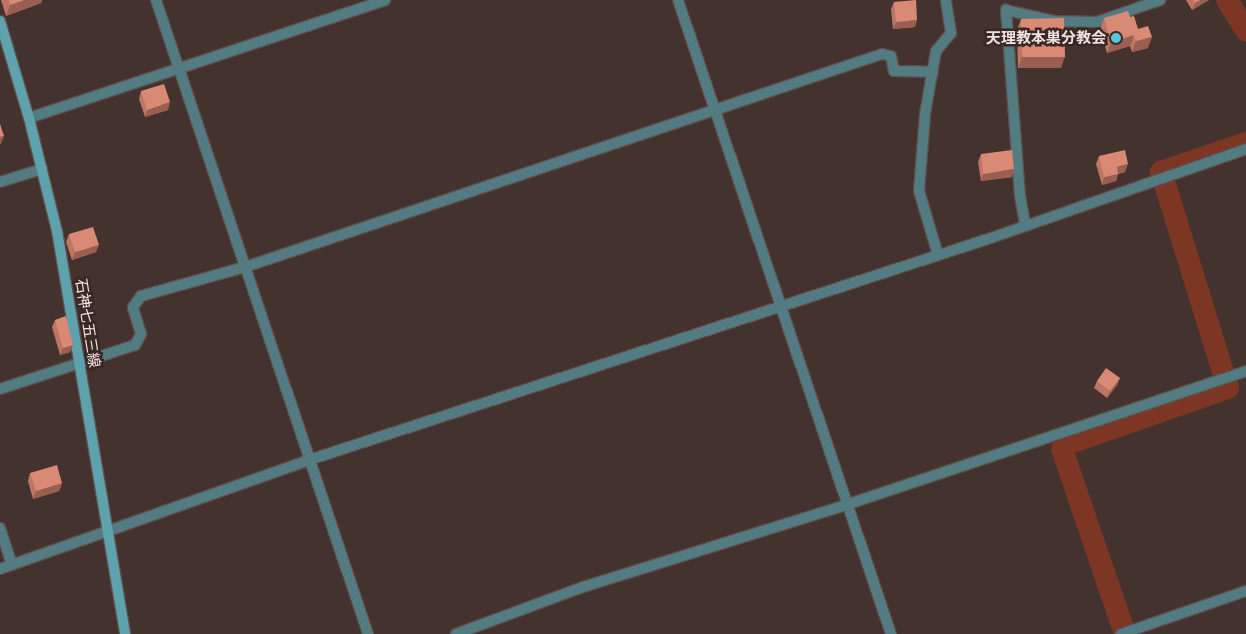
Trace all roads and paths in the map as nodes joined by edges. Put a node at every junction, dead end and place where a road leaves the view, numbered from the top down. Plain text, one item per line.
1 (156, 0) edge
2 (385, 0) edge
3 (678, 0) edge
4 (946, 0) edge
5 (1160, 0) edge
6 (0, 21) edge
7 (179, 69) junction
8 (933, 72) junction
9 (714, 110) junction
10 (29, 118) junction
11 (1246, 149) edge
12 (42, 169) junction
13 (0, 182) edge
14 (1025, 224) junction
15 (938, 255) junction
16 (245, 267) junction
17 (782, 306) junction
18 (79, 364) junction
19 (1246, 371) edge
20 (0, 389) edge
21 (312, 459) junction
22 (849, 504) junction
23 (0, 528) edge
24 (106, 533) junction
25 (12, 565) junction
26 (0, 569) edge
27 (1246, 591) edge
28 (1124, 633) edge
29 (125, 634) edge
30 (368, 634) edge
31 (456, 634) edge
32 (891, 634) edge

1 - 7 street
2 - 7 street
3 - 9 street
4 - 8 street
5 - 14 street
6 - 10 main road, 石神七五三線
7 - 10 street
7 - 16 street
8 - 9 street
8 - 15 street
9 - 16 street
9 - 17 street
10 - 12 main road, 石神七五三線
11 - 14 street
12 - 13 street
12 - 18 main road, 石神七五三線
14 - 15 street
15 - 17 street
16 - 18 street
16 - 21 street
17 - 21 street
17 - 22 street
18 - 20 street
18 - 24 main road, 石神七五三線
19 - 22 street
21 - 24 street
21 - 30 street
22 - 31 street
22 - 32 street
23 - 25 street
24 - 25 street
24 - 29 main road, 石神七五三線
25 - 26 street
27 - 28 street

